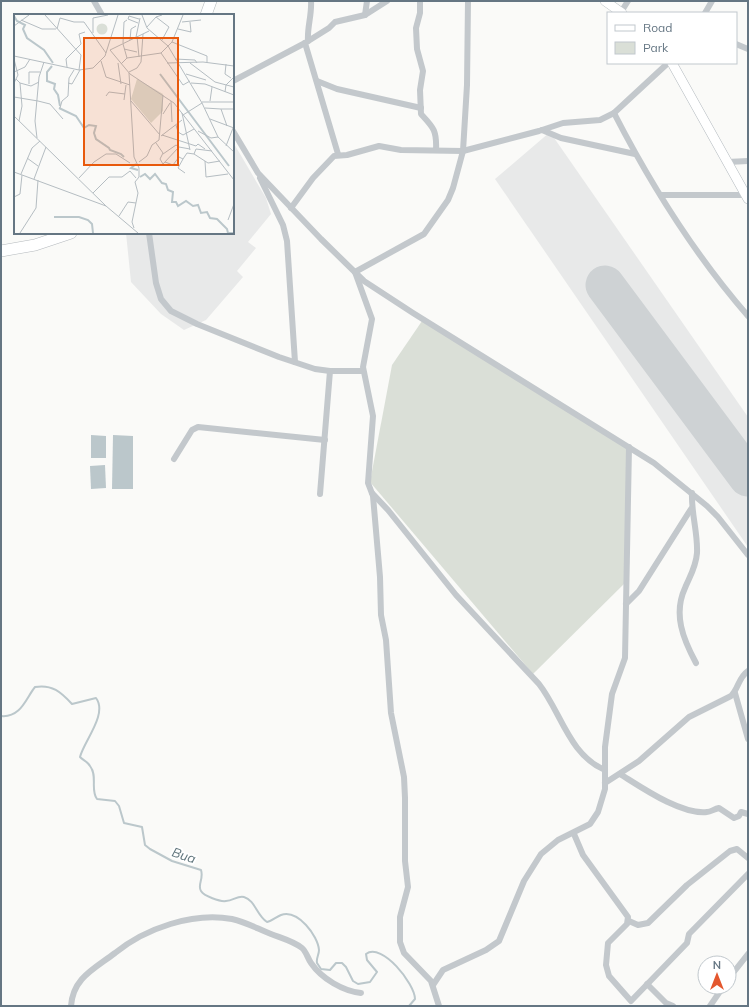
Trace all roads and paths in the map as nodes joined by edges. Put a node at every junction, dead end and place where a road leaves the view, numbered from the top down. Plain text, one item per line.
1 (94, 1) edge
2 (211, 1) edge
3 (310, 1) edge
4 (367, 1) edge
5 (386, 1) edge
6 (420, 1) edge
7 (468, 1) edge
8 (605, 1) edge
9 (628, 1) edge
10 (712, 1) edge
11 (620, 12) edge
12 (622, 12) edge
13 (706, 12) edge
14 (101, 14) edge
15 (206, 14) edge
16 (365, 15) junction
17 (307, 42) junction
18 (737, 44) edge
19 (748, 49) edge
20 (667, 64) edge
21 (673, 64) edge
22 (234, 80) edge
23 (317, 81) junction
24 (421, 108) junction
25 (614, 113) junction
26 (542, 130) junction
27 (234, 133) edge
28 (436, 150) junction
29 (463, 151) junction
30 (338, 154) junction
31 (635, 154) junction
32 (748, 161) edge
33 (727, 162) junction
34 (258, 173) junction
35 (661, 195) junction
36 (747, 196) edge
37 (291, 208) junction
38 (68, 234) edge
39 (149, 234) edge
40 (1, 250) edge
41 (355, 272) junction
42 (748, 316) edge
43 (295, 362) junction
44 (330, 371) junction
45 (363, 371) junction
46 (324, 440) junction
47 (629, 447) junction
48 (174, 459) dead end
49 (692, 492) junction
50 (372, 493) junction
51 (320, 494) dead end
52 (691, 509) junction
53 (748, 555) edge
54 (626, 604) junction
55 (696, 663) dead end
56 (748, 671) edge
57 (735, 693) junction
58 (748, 739) edge
59 (605, 770) junction
60 (620, 774) junction
61 (605, 783) junction
62 (748, 814) edge
63 (574, 834) junction
64 (748, 858) edge
65 (748, 874) edge
66 (629, 920) junction
67 (748, 954) edge
68 (737, 968) edge
69 (648, 984) junction
70 (433, 985) junction
71 (361, 993) dead end
72 (718, 995) edge
73 (71, 1006) edge
74 (439, 1006) edge
75 (673, 1006) edge
76 (710, 1006) edge

1 - 14 street
2 - 15 highway
3 - 17 street
4 - 16 street
5 - 16 street
6 - 24 street
7 - 29 street
8 - 11 street
9 - 12 street
10 - 13 street
16 - 17 street
17 - 22 street
17 - 23 street
18 - 19 street
20 - 25 street
21 - 33 street
23 - 24 street
23 - 30 street
24 - 28 street
25 - 26 street
25 - 31 street
26 - 29 street
26 - 31 street
27 - 34 street
28 - 29 street
28 - 30 street
29 - 41 street
30 - 37 street
31 - 35 street
32 - 33 street
33 - 36 street
34 - 37 street
34 - 43 street
35 - 36 street
35 - 42 street
37 - 41 street
38 - 40 highway
39 - 43 street
41 - 45 street
41 - 47 street
43 - 44 street
44 - 45 street
44 - 46 street
45 - 50 street
46 - 48 street
46 - 51 street
47 - 49 street
47 - 54 street
49 - 52 street
49 - 53 street
50 - 59 street
50 - 70 street
52 - 54 street
52 - 55 street
54 - 59 street
56 - 57 street
57 - 58 street
57 - 60 street
59 - 61 street
60 - 61 street
60 - 62 street
61 - 63 street
63 - 66 street
63 - 70 street
64 - 66 street
65 - 69 street
66 - 69 street
67 - 68 street
69 - 75 street
70 - 74 street
71 - 73 street
72 - 76 street

